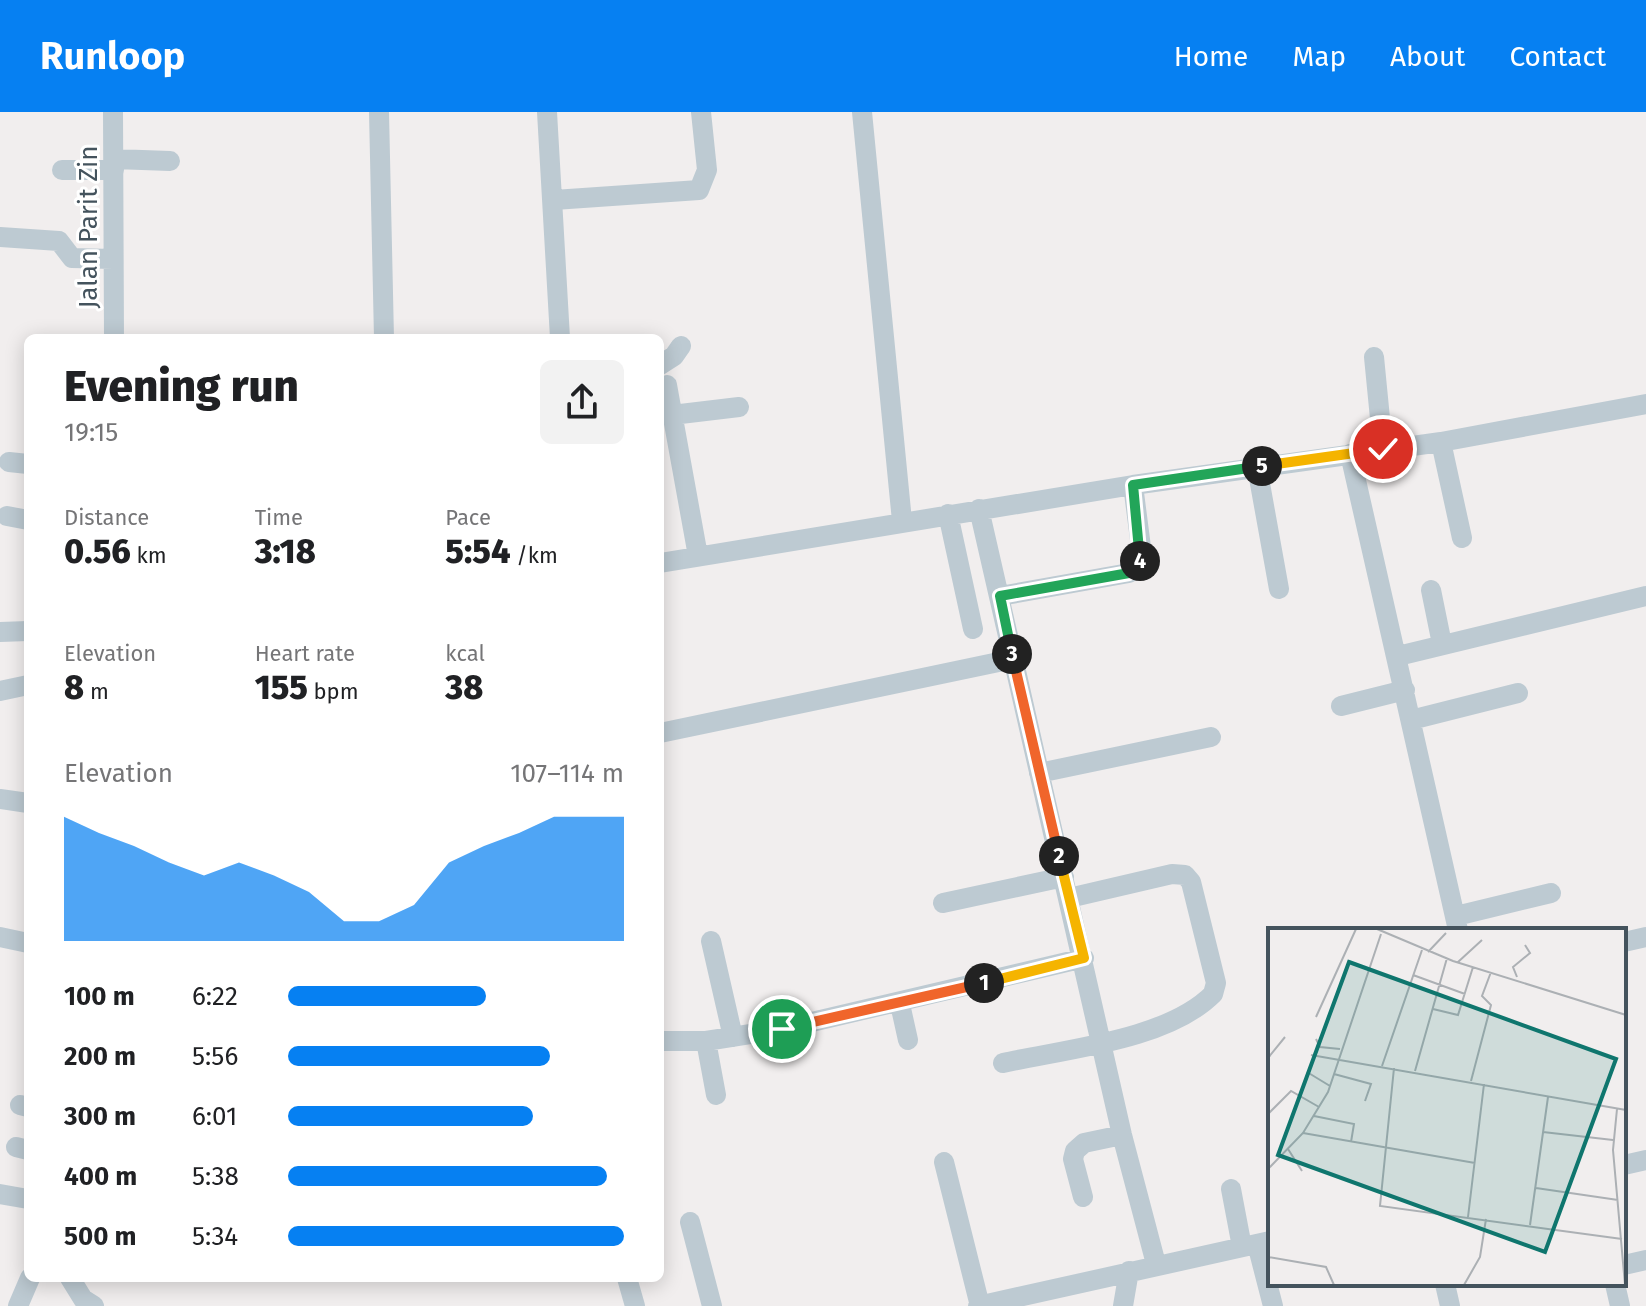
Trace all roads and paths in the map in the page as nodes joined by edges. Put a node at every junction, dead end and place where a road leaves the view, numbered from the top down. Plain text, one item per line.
1 (379, 112) edge
2 (547, 112) edge
3 (701, 112) edge
4 (862, 112) edge
5 (113, 114) edge
6 (170, 161) dead end
7 (114, 164) junction
8 (62, 170) dead end
9 (554, 200) junction
10 (0, 237) edge
11 (113, 259) junction
12 (114, 334) edge
13 (384, 334) edge
14 (560, 334) edge
15 (681, 346) dead end
16 (1374, 357) dead end
17 (664, 362) edge
18 (667, 385) dead end
19 (1646, 404) edge
20 (739, 407) dead end
21 (672, 415) junction
22 (1441, 442) junction
23 (1383, 449) junction
24 (1350, 454) junction
25 (1257, 467) junction
26 (1133, 485) junction
27 (979, 509) junction
28 (948, 514) junction
29 (902, 521) junction
30 (1462, 538) dead end
31 (698, 556) junction
32 (664, 562) edge
33 (1279, 589) dead end
34 (1431, 590) dead end
35 (1000, 596) junction
36 (1646, 596) edge
37 (973, 629) dead end
38 (24, 631) edge
39 (0, 632) edge
40 (1442, 644) junction
41 (1398, 656) junction
42 (1013, 659) junction
43 (24, 686) edge
44 (1405, 690) junction
45 (0, 691) edge
46 (1518, 693) dead end
47 (1341, 706) dead end
48 (1411, 720) junction
49 (664, 732) edge
50 (1211, 737) dead end
51 (1039, 773) junction
52 (0, 799) edge
53 (24, 802) edge
54 (1064, 877) junction
55 (1551, 893) dead end
56 (1069, 898) junction
57 (943, 903) dead end
58 (1457, 923) edge
59 (0, 937) edge
60 (1646, 937) edge
61 (711, 941) dead end
62 (24, 942) edge
63 (1626, 942) edge
64 (1084, 958) junction
65 (900, 1004) junction
66 (733, 1037) junction
67 (908, 1040) dead end
68 (664, 1041) edge
69 (706, 1041) junction
70 (1103, 1041) junction
71 (1003, 1063) dead end
72 (716, 1095) dead end
73 (1122, 1135) junction
74 (1646, 1160) edge
75 (944, 1162) dead end
76 (1626, 1165) edge
77 (1231, 1189) dead end
78 (0, 1194) edge
79 (1083, 1197) dead end
80 (24, 1198) edge
81 (690, 1222) dead end
82 (1256, 1244) edge
83 (1646, 1260) edge
84 (1156, 1264) junction
85 (1626, 1265) edge
86 (1129, 1271) junction
87 (28, 1282) edge
88 (72, 1282) edge
89 (628, 1282) edge
90 (1445, 1286) edge
91 (1615, 1286) edge
92 (85, 1304) edge
93 (18, 1306) edge
94 (635, 1306) edge
95 (712, 1306) edge
96 (979, 1306) edge
97 (1123, 1306) edge
98 (1273, 1306) edge
99 (1450, 1306) edge
100 (1620, 1306) edge

1 - 13 street
2 - 9 street
3 - 9 street
4 - 29 street
5 - 7 street, Jalan Parit Zin
6 - 7 street
7 - 8 street
7 - 11 street, Jalan Parit Zin
9 - 14 street
10 - 11 street
11 - 12 street, Jalan Parit Zin
15 - 17 street
16 - 23 street
18 - 21 street
19 - 22 street
20 - 21 street
21 - 31 street
22 - 23 street
22 - 30 street
23 - 24 street
24 - 25 street
24 - 41 street
25 - 26 street
25 - 33 street
26 - 27 street
26 - 35 street
27 - 28 street
27 - 35 street
28 - 29 street
28 - 37 street
29 - 31 street
31 - 32 street
34 - 40 street
35 - 42 street
36 - 40 street
38 - 39 street
40 - 41 street
41 - 44 street
42 - 49 street
42 - 51 street
43 - 45 street
44 - 47 street
44 - 48 street
46 - 48 street
48 - 58 street
50 - 51 street
51 - 54 street
52 - 53 street
54 - 56 street
54 - 57 street
55 - 58 street
56 - 64 street
56 - 70 street
59 - 62 street
60 - 63 street
61 - 66 street
64 - 65 street
64 - 70 street
65 - 66 street
65 - 67 street
66 - 69 street
68 - 69 street
69 - 72 street
70 - 71 street
70 - 73 street
73 - 79 street
73 - 84 street
74 - 76 street
75 - 96 street
77 - 82 street
78 - 80 street
81 - 95 street
82 - 84 street
82 - 98 street
83 - 85 street
84 - 86 street
86 - 96 street
86 - 97 street
87 - 93 street
88 - 92 street
89 - 94 street
90 - 99 street
91 - 100 street

